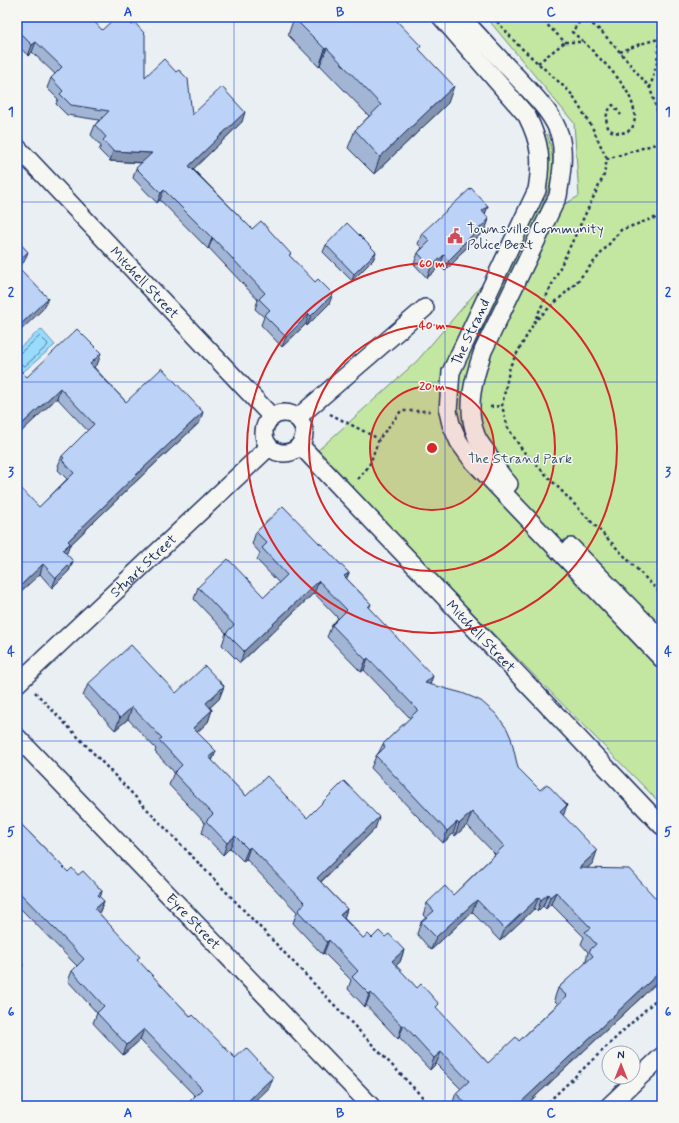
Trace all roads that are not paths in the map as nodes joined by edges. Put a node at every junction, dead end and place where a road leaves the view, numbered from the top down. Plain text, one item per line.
1 (441, 17) edge
2 (461, 17) edge
3 (17, 148) edge
4 (425, 308) dead end
5 (272, 417) junction
6 (296, 418) junction
7 (300, 445) junction
8 (269, 447) junction
9 (662, 640) edge
10 (662, 659) edge
11 (20, 682) edge
12 (17, 736) edge
13 (662, 826) edge
14 (662, 1056) edge
15 (371, 1106) edge
16 (609, 1106) edge

1 - 10 street, The Strand
2 - 9 street, The Strand
3 - 5 street, Mitchell Street
4 - 6 street
5 - 6 street
5 - 8 street
6 - 7 street
7 - 8 street
7 - 13 street, Mitchell Street
8 - 11 street, Stuart Street
12 - 15 street, Eyre Street
14 - 16 street

